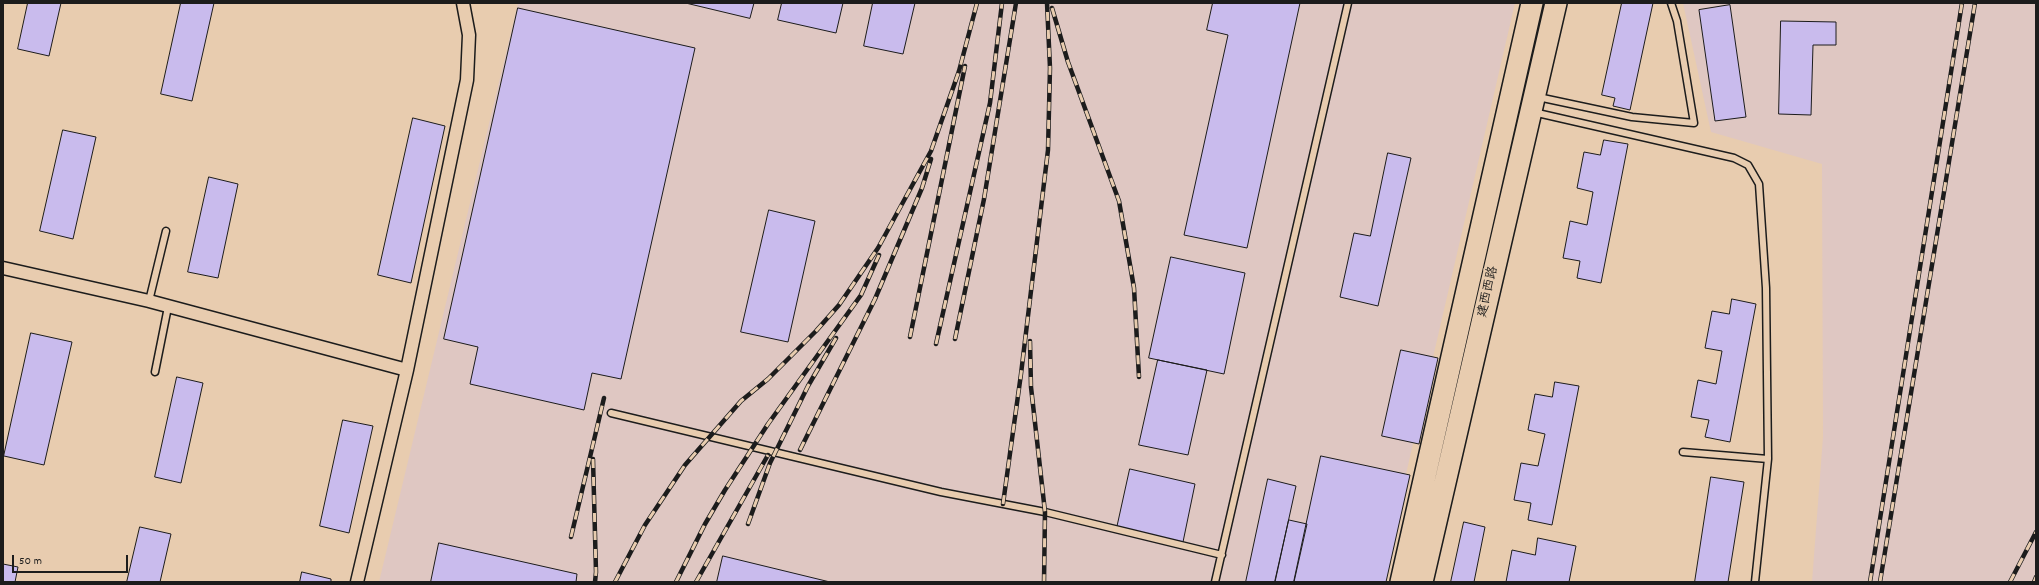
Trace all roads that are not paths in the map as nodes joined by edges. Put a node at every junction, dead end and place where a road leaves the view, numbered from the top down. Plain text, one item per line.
1 (462, 3) edge
2 (1348, 3) edge
3 (1532, 3) edge
4 (1556, 3) edge
5 (1671, 3) edge
6 (1533, 104) junction
7 (166, 231) dead end
8 (3, 268) edge
9 (149, 301) junction
10 (168, 307) junction
11 (407, 370) junction
12 (155, 372) dead end
13 (611, 413) dead end
14 (1682, 452) dead end
15 (1768, 459) junction
16 (1222, 554) junction
17 (357, 582) edge
18 (1215, 582) edge
19 (1401, 582) edge
20 (1422, 582) edge
21 (1755, 582) edge

1 - 11 street
2 - 16 lane
3 - 19 highway, 建西西路
4 - 6 highway, 建西西路
5 - 6 lane
6 - 15 lane
6 - 20 highway, 建西西路
7 - 9 lane
8 - 9 street
9 - 10 street
10 - 11 street
10 - 12 lane
11 - 17 street
13 - 16 lane
14 - 15 lane
15 - 21 lane
16 - 18 lane

